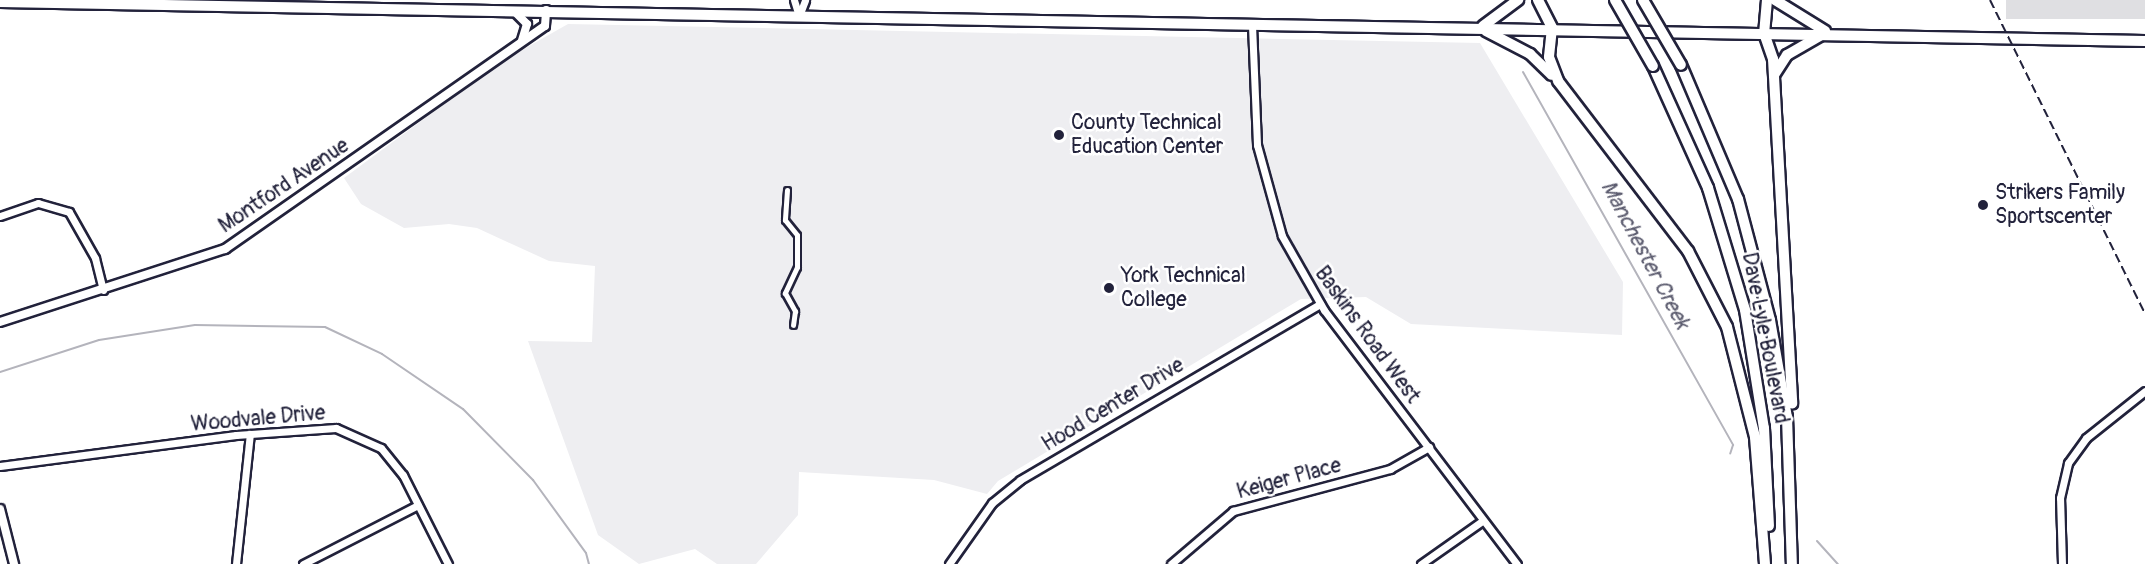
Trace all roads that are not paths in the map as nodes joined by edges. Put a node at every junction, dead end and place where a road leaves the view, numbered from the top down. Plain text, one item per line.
1 (794, 0) edge
2 (805, 0) edge
3 (1518, 0) edge
4 (1538, 0) edge
5 (1615, 0) edge
6 (1643, 0) edge
7 (1767, 0) edge
8 (1775, 0) edge
9 (0, 2) edge
10 (513, 10) junction
11 (546, 10) junction
12 (799, 16) junction
13 (1252, 25) junction
14 (1477, 28) junction
15 (1552, 28) junction
16 (1764, 33) junction
17 (1828, 33) junction
18 (2145, 40) edge
19 (520, 43) junction
20 (1772, 78) junction
21 (1558, 81) junction
22 (788, 190) dead end
23 (0, 216) edge
24 (103, 290) junction
25 (1320, 304) junction
26 (0, 322) edge
27 (794, 325) dead end
28 (2145, 391) edge
29 (250, 434) junction
30 (1429, 447) junction
31 (0, 466) edge
32 (1792, 497) junction
33 (417, 505) junction
34 (0, 509) edge
35 (1482, 521) junction
36 (4, 539) edge
37 (14, 564) edge
38 (236, 564) edge
39 (303, 564) edge
40 (448, 564) edge
41 (949, 564) edge
42 (1171, 564) edge
43 (1421, 564) edge
44 (1517, 564) edge
45 (1767, 564) edge
46 (1792, 564) edge
47 (2062, 564) edge

1 - 12 street
2 - 12 street
3 - 14 main road
4 - 15 main road
5 - 45 main road, Dave Lyle Boulevard, bridge
6 - 32 main road, Dave Lyle Boulevard, bridge
7 - 16 main road
8 - 17 main road
9 - 10 main road
10 - 11 main road
10 - 19 street
11 - 12 main road
11 - 19 street, Montford Avenue
12 - 13 main road
13 - 14 main road
13 - 25 street, Baskins Road West
14 - 15 main road
14 - 21 main road
15 - 16 main road
15 - 21 main road
16 - 17 main road
16 - 20 main road
17 - 18 main road
17 - 20 main road
19 - 24 street, Montford Avenue
20 - 32 main road
21 - 45 main road
22 - 27 street
23 - 24 street
24 - 26 street, Montford Avenue
25 - 30 street, Baskins Road West
25 - 41 street, Hood Center Drive
28 - 47 street
29 - 31 street, Woodvale Drive
29 - 33 street, Woodvale Drive
29 - 38 street
30 - 35 street, Baskins Road West
30 - 42 street, Keiger Place
32 - 46 main road, Dave Lyle Boulevard
33 - 39 street
33 - 40 street, Woodvale Drive
34 - 36 street
35 - 43 street
35 - 44 street, Baskins Road West
36 - 37 street

